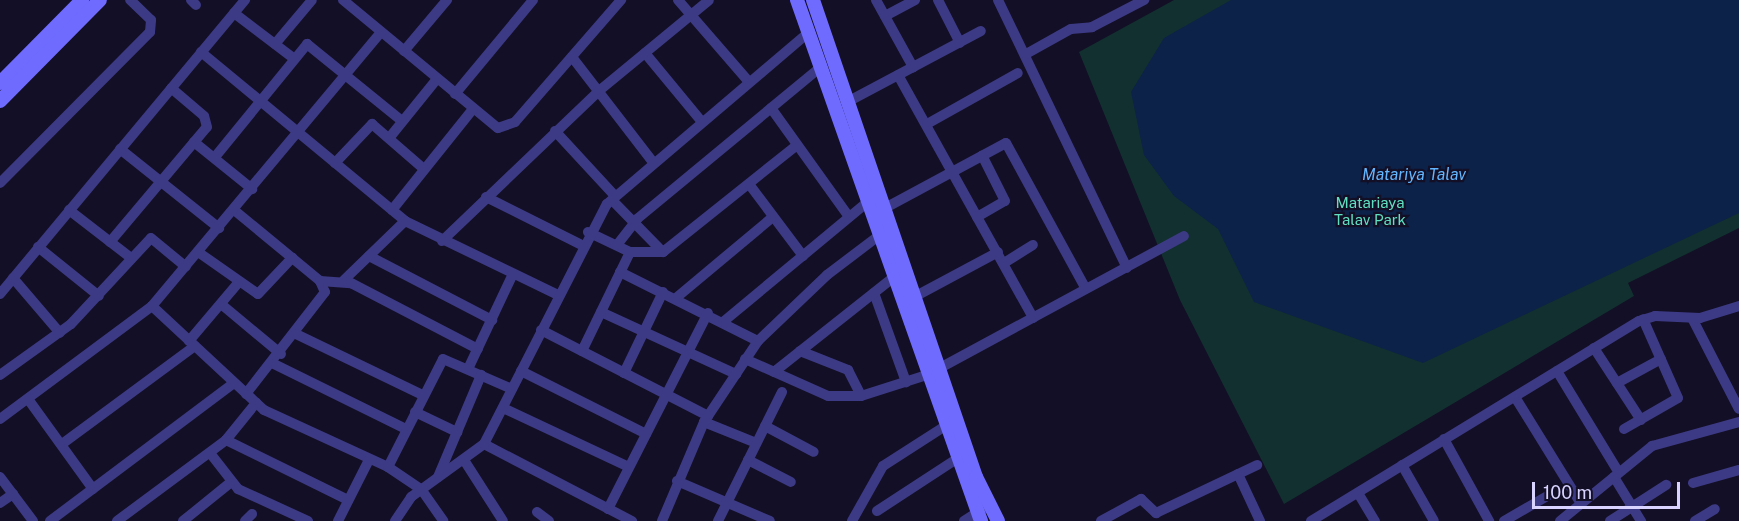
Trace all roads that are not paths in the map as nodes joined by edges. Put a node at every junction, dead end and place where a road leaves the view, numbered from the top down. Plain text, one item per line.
1 (82, 0) edge
2 (100, 0) edge
3 (130, 0) edge
4 (245, 0) edge
5 (312, 0) edge
6 (344, 0) edge
7 (447, 0) edge
8 (533, 0) edge
9 (621, 0) edge
10 (678, 0) edge
11 (709, 0) edge
12 (797, 0) edge
13 (813, 0) edge
14 (876, 0) edge
15 (915, 0) edge
16 (938, 0) edge
17 (998, 0) edge
18 (1144, 0) edge
19 (234, 13) junction
20 (691, 14) junction
21 (885, 16) junction
22 (981, 31) dead end
23 (381, 32) junction
24 (809, 32) junction
25 (960, 42) junction
26 (274, 44) junction
27 (201, 51) junction
28 (404, 51) junction
29 (645, 53) junction
30 (1026, 54) junction
31 (572, 57) junction
32 (293, 58) junction
33 (822, 66) junction
34 (914, 67) junction
35 (1018, 73) dead end
36 (348, 74) junction
37 (898, 75) junction
38 (437, 79) junction
39 (749, 82) junction
40 (0, 83) edge
41 (171, 88) junction
42 (600, 90) junction
43 (455, 94) junction
44 (259, 100) junction
45 (851, 100) junction
46 (0, 101) edge
47 (771, 108) junction
48 (473, 109) junction
49 (402, 121) junction
50 (702, 122) junction
51 (927, 124) junction
52 (555, 131) junction
53 (299, 133) junction
54 (390, 137) junction
55 (194, 142) junction
56 (797, 145) junction
57 (120, 149) junction
58 (981, 155) junction
59 (215, 157) junction
60 (653, 162) junction
61 (335, 163) junction
62 (424, 169) junction
63 (951, 172) junction
64 (161, 182) junction
65 (0, 183) edge
66 (749, 184) junction
67 (252, 189) junction
68 (486, 197) junction
69 (614, 198) junction
70 (869, 201) junction
71 (887, 207) junction
72 (69, 210) junction
73 (234, 210) junction
74 (392, 210) junction
75 (774, 217) junction
76 (977, 217) junction
77 (849, 218) junction
78 (405, 221) junction
79 (634, 222) junction
80 (894, 227) junction
81 (219, 228) junction
82 (588, 232) junction
83 (880, 234) junction
84 (1184, 236) dead end
85 (442, 241) junction
86 (110, 242) junction
87 (582, 244) junction
88 (617, 245) junction
89 (1033, 245) dead end
90 (38, 247) junction
91 (198, 252) junction
92 (630, 252) junction
93 (663, 252) junction
94 (998, 252) junction
95 (369, 256) junction
96 (803, 256) junction
97 (131, 258) junction
98 (292, 258) junction
99 (1004, 263) junction
100 (186, 267) junction
101 (1126, 268) junction
102 (620, 272) junction
103 (513, 274) junction
104 (13, 278) junction
105 (894, 278) junction
106 (344, 280) junction
107 (320, 281) junction
108 (238, 283) junction
109 (1086, 289) junction
110 (663, 292) junction
111 (874, 293) junction
112 (0, 294) edge
113 (558, 295) junction
114 (916, 296) junction
115 (99, 297) junction
116 (676, 298) junction
117 (221, 304) junction
118 (152, 306) junction
119 (1738, 309) edge
120 (601, 312) junction
121 (708, 314) junction
122 (1033, 318) junction
123 (1692, 318) junction
124 (1642, 319) junction
125 (492, 320) junction
126 (723, 322) junction
127 (541, 330) junction
128 (644, 331) junction
129 (60, 333) junction
130 (296, 334) junction
131 (758, 341) junction
132 (192, 344) junction
133 (1594, 348) junction
134 (478, 349) junction
135 (582, 351) junction
136 (800, 351) junction
137 (688, 352) junction
138 (281, 354) junction
139 (745, 359) junction
140 (1661, 359) junction
141 (274, 364) junction
142 (468, 369) junction
143 (521, 371) junction
144 (1557, 371) junction
145 (774, 372) junction
146 (933, 372) junction
147 (624, 373) junction
148 (736, 374) junction
149 (0, 375) edge
150 (482, 375) junction
151 (906, 382) junction
152 (234, 383) junction
153 (1617, 383) junction
154 (512, 389) junction
155 (782, 392) dead end
156 (246, 394) junction
157 (666, 394) junction
158 (423, 395) junction
159 (861, 396) junction
160 (1515, 397) junction
161 (28, 399) junction
162 (256, 403) junction
163 (503, 408) junction
164 (1739, 409) edge
165 (415, 411) junction
166 (0, 419) edge
167 (706, 419) junction
168 (957, 419) junction
169 (1641, 420) junction
170 (1739, 422) edge
171 (765, 426) junction
172 (944, 428) junction
173 (406, 429) junction
174 (1624, 429) dead end
175 (457, 432) junction
176 (646, 434) junction
177 (1444, 439) junction
178 (226, 440) junction
179 (756, 443) junction
180 (62, 444) junction
181 (484, 444) junction
182 (814, 452) dead end
183 (210, 453) junction
184 (369, 459) junction
185 (464, 460) junction
186 (748, 460) junction
187 (955, 460) junction
188 (1257, 465) dead end
189 (1402, 465) junction
190 (388, 467) junction
191 (629, 467) junction
192 (1739, 470) edge
193 (1238, 474) junction
194 (1616, 475) junction
195 (0, 477) edge
196 (437, 479) junction
197 (677, 481) junction
198 (791, 482) dead end
199 (230, 483) junction
200 (1693, 483) dead end
201 (1666, 485) dead end
202 (93, 489) junction
203 (421, 489) junction
204 (1358, 492) junction
205 (13, 494) junction
206 (1550, 495) dead end
207 (348, 500) junction
208 (728, 501) junction
209 (0, 504) edge
210 (1581, 504) junction
211 (990, 505) junction
212 (1632, 507) junction
213 (1715, 508) dead end
214 (608, 509) junction
215 (877, 511) dead end
216 (537, 512) dead end
217 (979, 517) edge
218 (33, 521) edge
219 (50, 521) edge
220 (117, 521) edge
221 (183, 521) edge
222 (308, 521) edge
223 (338, 521) edge
224 (395, 521) edge
225 (443, 521) edge
226 (503, 521) edge
227 (549, 521) edge
228 (632, 521) edge
229 (662, 521) edge
230 (718, 521) edge
231 (770, 521) edge
232 (852, 521) edge
233 (964, 521) edge
234 (998, 521) edge
235 (1101, 521) edge
236 (1260, 521) edge
237 (1311, 521) edge
238 (1375, 521) edge
239 (1434, 521) edge
240 (1489, 521) edge
241 (1504, 521) edge
242 (1560, 521) edge
243 (1610, 521) edge
244 (1641, 521) edge
245 (1695, 521) edge

1 - 40 main road
2 - 46 main road
3 - 65 street
4 - 19 street
5 - 26 street
6 - 23 street
7 - 28 street
8 - 43 street
9 - 31 street
10 - 20 street
11 - 20 street
12 - 24 main road
13 - 45 main road
14 - 21 street
15 - 21 street
16 - 25 street
17 - 30 street
18 - 30 street
19 - 26 street
19 - 27 street
20 - 29 street
20 - 39 street
21 - 34 street
22 - 25 street
23 - 28 street
23 - 36 street
24 - 33 main road
24 - 39 street
25 - 34 street
26 - 32 street
27 - 41 street
27 - 44 street
28 - 38 street
29 - 42 street
29 - 50 street
30 - 101 street
31 - 42 street
31 - 48 street
32 - 36 street
32 - 44 street
33 - 47 street
33 - 70 main road
34 - 37 street
35 - 51 street
36 - 49 street
36 - 53 street
37 - 45 street
37 - 51 street
38 - 43 street
38 - 49 street
39 - 50 street
41 - 55 street
41 - 57 street
42 - 52 street
42 - 60 street
43 - 48 street
44 - 53 street
44 - 59 street
45 - 71 main road
47 - 56 street
47 - 79 street
48 - 62 street
49 - 54 street
50 - 60 street
51 - 63 street
52 - 68 street
52 - 69 street
53 - 61 street
53 - 67 street
54 - 61 street
54 - 62 street
55 - 59 street
55 - 64 street
56 - 66 street
56 - 77 street
57 - 64 street
57 - 72 street
58 - 63 street
58 - 76 street
58 - 109 street
59 - 67 street
60 - 69 street
61 - 74 street
62 - 74 street
63 - 71 street
63 - 76 street
64 - 81 street
64 - 86 street
66 - 75 street
66 - 93 street
67 - 73 street
68 - 85 street
68 - 87 street
69 - 79 street
69 - 82 street
70 - 77 street
70 - 83 main road
71 - 80 main road
72 - 86 street
72 - 90 street
73 - 81 street
73 - 98 street
74 - 78 street
75 - 96 street
75 - 116 street
76 - 94 street
77 - 96 street
78 - 85 street
78 - 95 street
79 - 88 street
79 - 93 street
80 - 83 street
80 - 114 main road
81 - 91 street
82 - 87 street
82 - 88 street
83 - 105 main road
83 - 131 street
84 - 101 street
85 - 103 street
86 - 97 street
87 - 113 street
88 - 92 street
89 - 99 street
90 - 104 street
90 - 115 street
91 - 100 street
91 - 108 street
92 - 93 street
92 - 102 street
94 - 99 street
94 - 114 street
95 - 106 street
95 - 125 street
96 - 126 street
97 - 100 street
97 - 115 street
98 - 107 street
98 - 108 street
99 - 122 street
100 - 118 street
101 - 109 street
102 - 110 street
102 - 120 street
103 - 113 street
103 - 125 street
104 - 112 street
104 - 129 street
105 - 111 street
105 - 146 main road
106 - 107 street
106 - 134 street
107 - 130 street
108 - 117 street
109 - 122 street
110 - 116 street
110 - 128 street
111 - 136 street
111 - 151 street
113 - 127 street
114 - 146 main road
115 - 129 street
116 - 121 street
117 - 132 street
117 - 138 street
118 - 132 street
118 - 161 street
119 - 123 street
120 - 128 street
120 - 135 street
121 - 126 street
121 - 137 street
122 - 146 street
123 - 124 street
123 - 164 street
124 - 133 street
124 - 140 street
125 - 134 street
126 - 131 street
127 - 135 street
127 - 143 street
128 - 137 street
128 - 147 street
129 - 149 street
130 - 138 street
130 - 158 street
131 - 139 street
132 - 152 street
132 - 180 street
133 - 144 street
133 - 153 street
134 - 142 street
135 - 147 street
136 - 145 street
136 - 159 street
137 - 148 street
137 - 157 street
138 - 141 street
139 - 145 street
139 - 148 street
140 - 153 street
140 - 169 street
141 - 156 street
141 - 173 street
142 - 150 street
142 - 158 street
143 - 154 street
143 - 176 street
144 - 160 street
144 - 194 street
145 - 159 street
146 - 151 street
146 - 168 main road
146 - 172 main road
147 - 157 street
148 - 167 street
150 - 154 street
150 - 175 street
151 - 159 street
152 - 156 street
152 - 202 street
153 - 169 street
154 - 163 street
155 - 171 street
156 - 162 street
157 - 167 street
157 - 176 street
158 - 165 street
160 - 177 street
160 - 210 street
161 - 166 street
161 - 180 street
162 - 178 street
162 - 184 street
163 - 181 street
163 - 191 street
165 - 173 street
165 - 175 street
167 - 179 street
167 - 197 street
168 - 172 street
168 - 211 main road
169 - 174 street
170 - 194 street
171 - 179 street
171 - 182 street
172 - 187 main road
172 - 232 street
173 - 190 street
175 - 196 street
176 - 191 street
177 - 189 street
177 - 240 street
178 - 183 street
178 - 207 street
179 - 186 street
180 - 202 street
181 - 185 street
181 - 214 street
183 - 199 street
183 - 220 street
184 - 190 street
184 - 207 street
185 - 196 street
185 - 226 street
186 - 198 street
186 - 208 street
187 - 215 street
187 - 217 main road
188 - 193 street
189 - 204 street
189 - 239 street
190 - 203 street
191 - 214 street
192 - 200 street
193 - 235 street
193 - 236 street
194 - 210 street
194 - 212 street
195 - 205 street
196 - 203 street
197 - 208 street
197 - 229 street
199 - 221 street
199 - 222 street
201 - 212 street
202 - 219 street
203 - 224 street
203 - 225 street
204 - 237 street
204 - 238 street
205 - 209 street
205 - 218 street
206 - 241 street
207 - 223 street
208 - 230 street
208 - 231 street
210 - 242 street
211 - 217 street
211 - 234 main road
212 - 243 street
212 - 244 street
213 - 245 street
214 - 228 street
216 - 227 street
217 - 233 street

